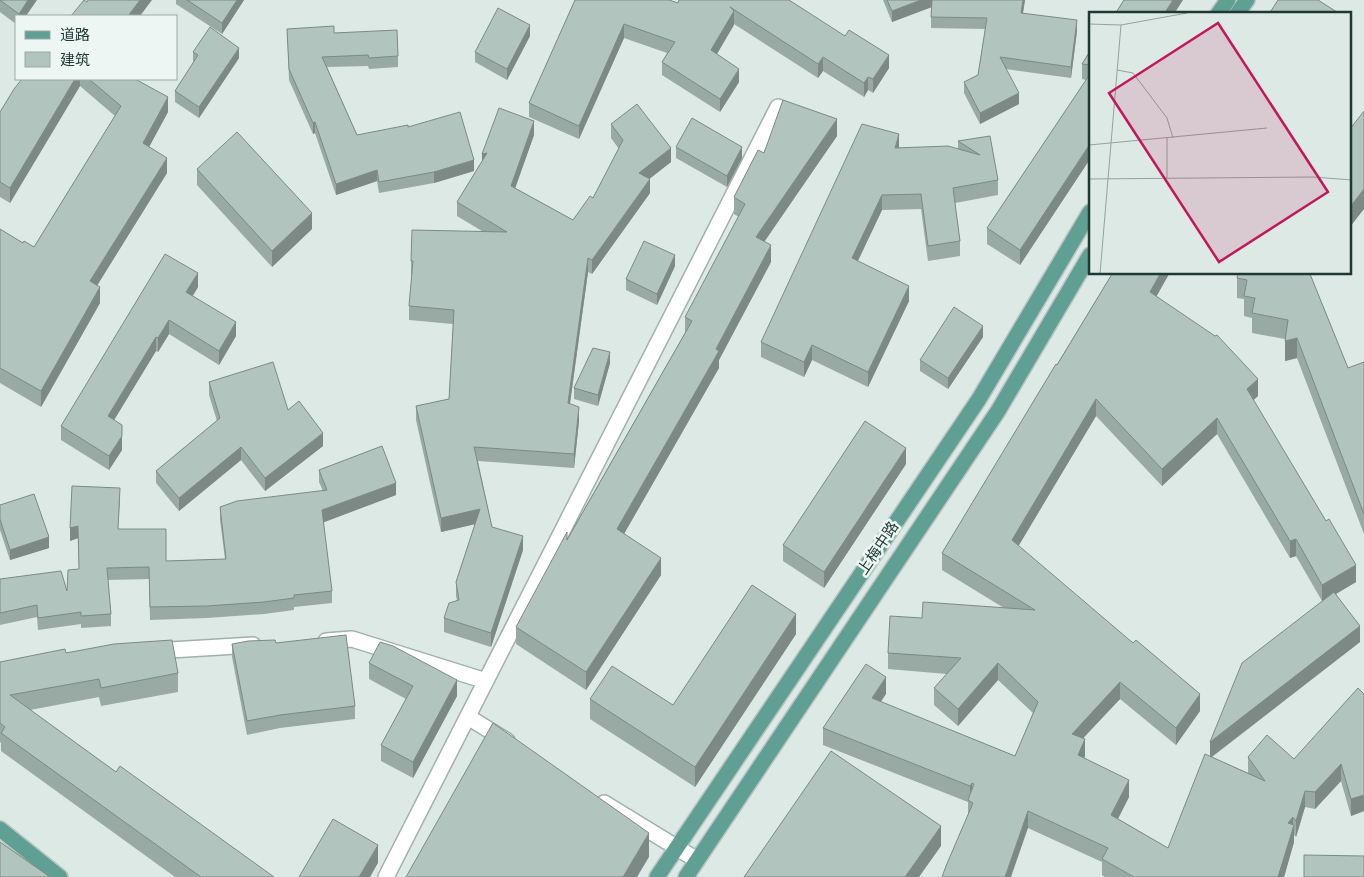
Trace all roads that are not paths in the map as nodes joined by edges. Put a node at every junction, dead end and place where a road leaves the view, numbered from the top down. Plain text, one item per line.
1 (1228, 0) edge
2 (1247, 0) edge
3 (1219, 12) edge
4 (1238, 12) edge
5 (778, 108) edge
6 (1089, 214) edge
7 (1089, 257) edge
8 (979, 399) junction
9 (998, 411) junction
10 (313, 641) edge
11 (263, 644) edge
12 (135, 652) edge
13 (486, 681) junction
14 (468, 717) junction
15 (518, 748) edge
16 (593, 795) edge
17 (0, 829) edge
18 (676, 848) junction
19 (697, 860) junction
20 (60, 877) edge
21 (386, 877) edge
22 (657, 877) edge
23 (686, 877) edge

1 - 3 main road
2 - 4 main road
5 - 13 street
6 - 8 main road, 上梅中路
7 - 9 main road, 上梅中路
8 - 9 main road
8 - 18 main road, 上梅中路
9 - 19 main road, 上梅中路
10 - 13 street
11 - 12 street
13 - 14 street
14 - 15 street
14 - 21 street
16 - 18 street
17 - 20 main road
18 - 19 street
18 - 22 main road, 上梅中路
19 - 23 main road, 上梅中路

